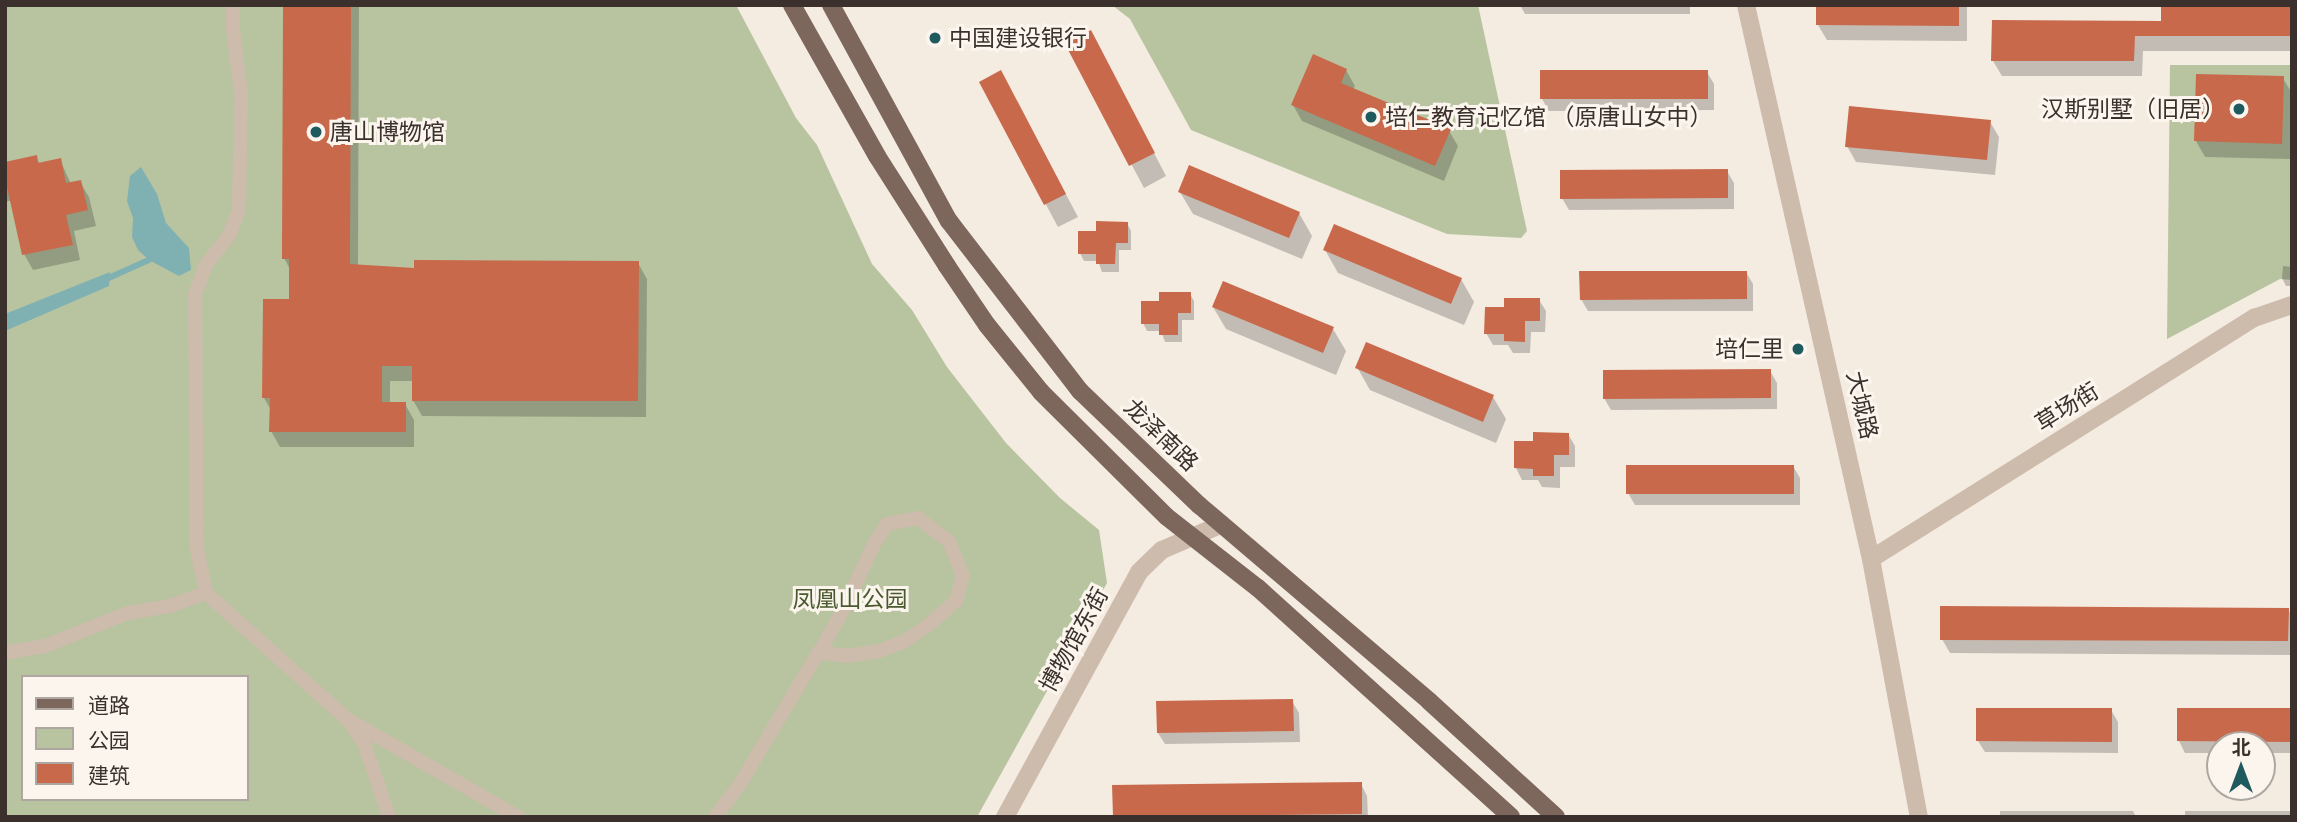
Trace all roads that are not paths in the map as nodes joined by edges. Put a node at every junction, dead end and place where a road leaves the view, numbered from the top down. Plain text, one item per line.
1 (233, 5) edge
2 (792, 5) edge
3 (831, 5) edge
4 (1746, 5) edge
5 (2292, 305) edge
6 (1222, 524) junction
7 (1192, 534) junction
8 (1871, 559) junction
9 (206, 593) junction
10 (5, 653) edge
11 (818, 653) junction
12 (347, 719) junction
13 (389, 817) edge
14 (518, 817) edge
15 (715, 817) edge
16 (1005, 817) edge
17 (1511, 817) edge
18 (1556, 817) edge
19 (1919, 817) edge

1 - 9 street
2 - 7 main road
3 - 6 main road, 龙泽南路
4 - 8 street, 大城路
5 - 8 street, 草场街
6 - 7 street, 博物馆东街
6 - 18 main road, 龙泽南路
7 - 16 street, 博物馆东街
7 - 17 main road
8 - 19 street, 大城路
9 - 10 street
9 - 12 street
11 - 11 street
11 - 15 street
12 - 13 street
12 - 14 street

